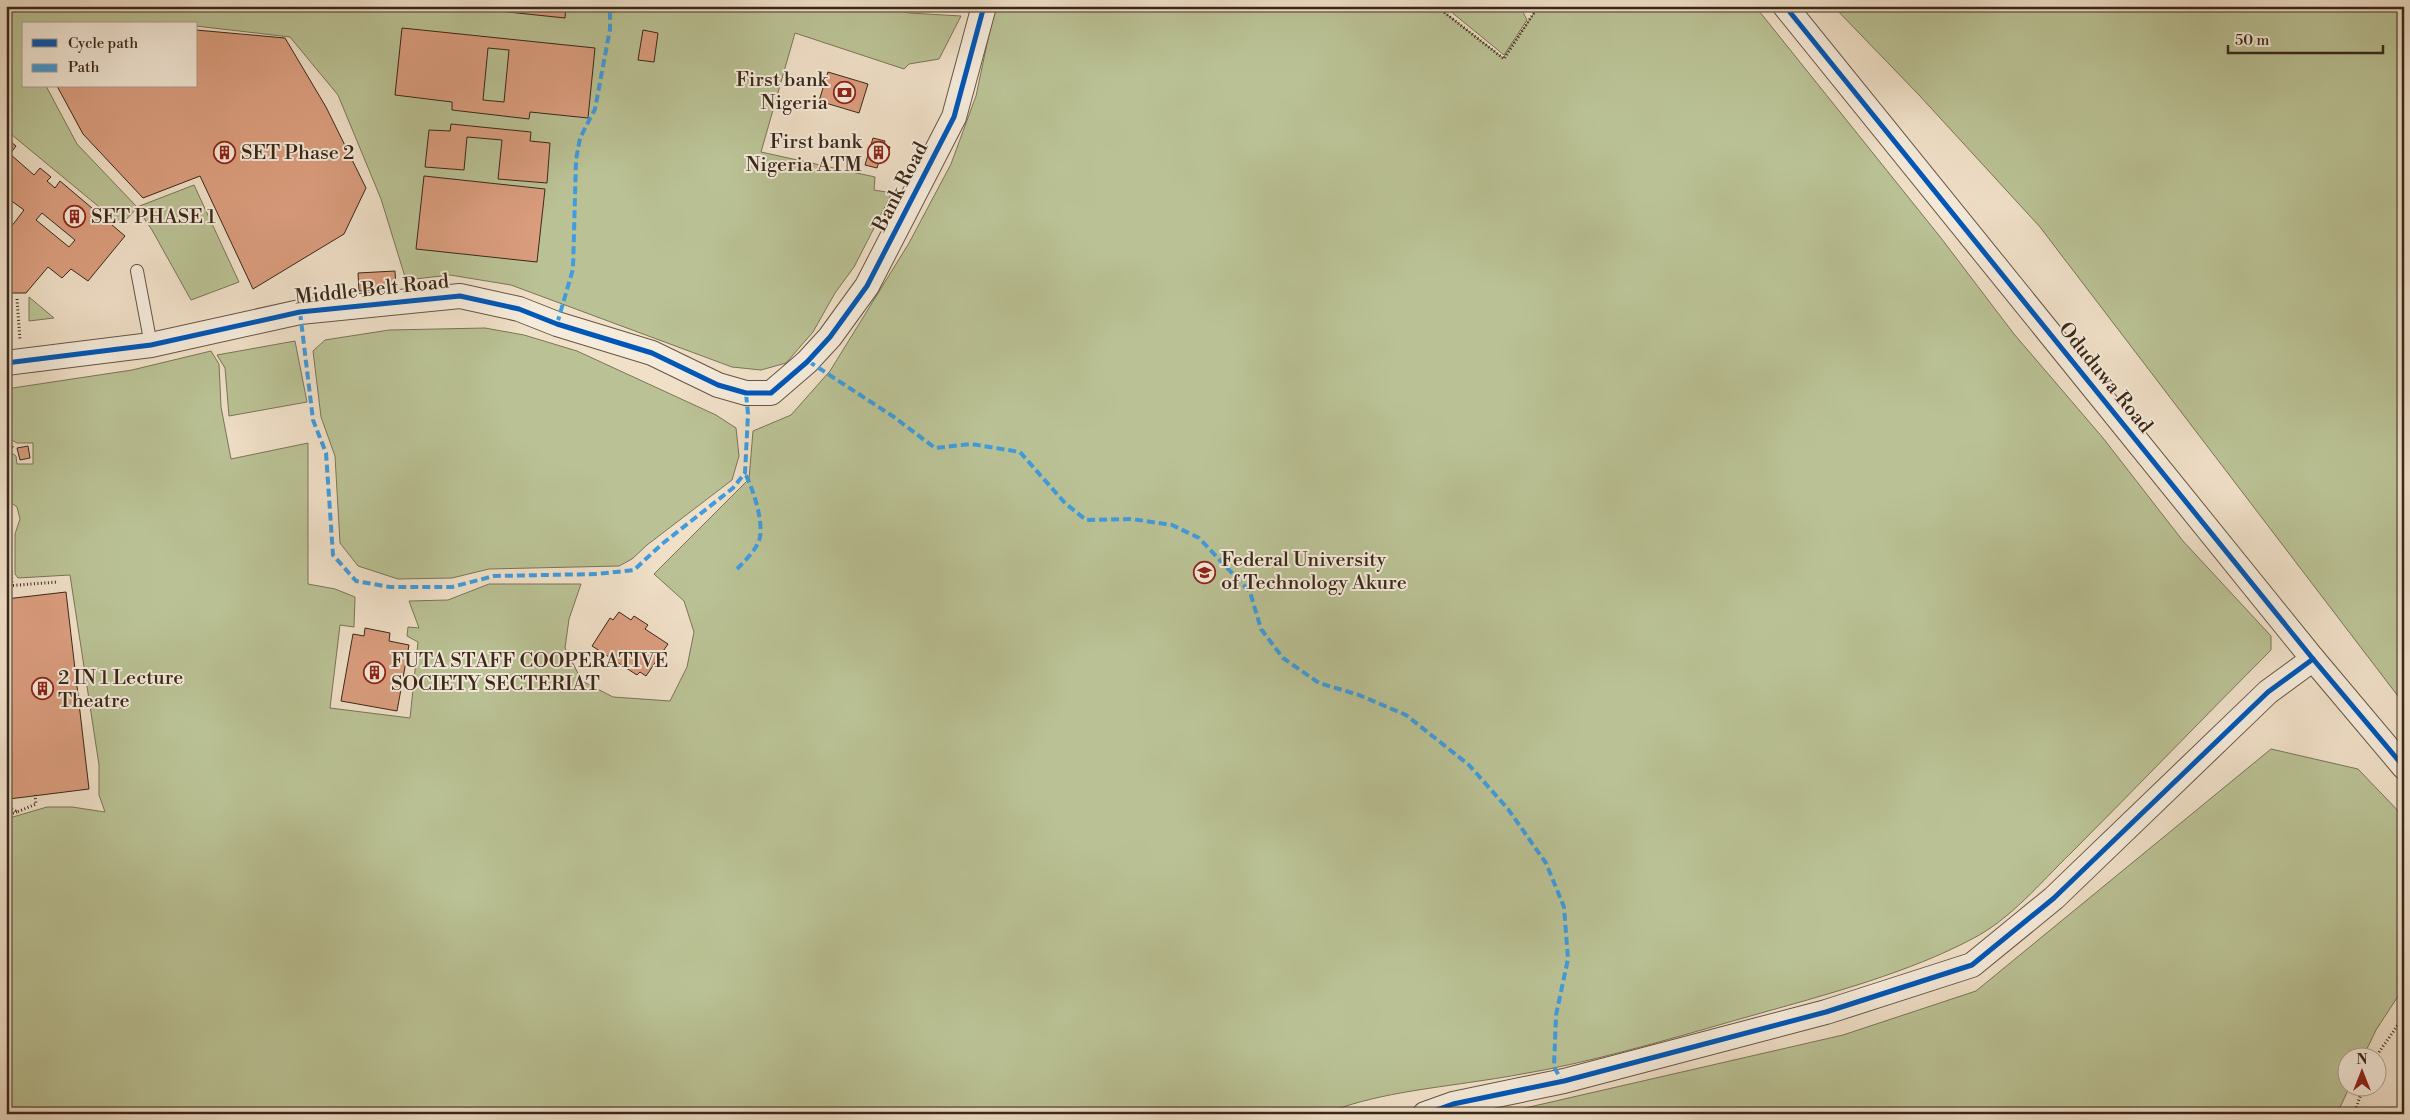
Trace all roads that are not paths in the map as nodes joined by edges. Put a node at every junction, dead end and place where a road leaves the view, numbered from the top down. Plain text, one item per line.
1 (984, 6) edge
2 (1785, 6) edge
3 (137, 271) dead end
4 (151, 345) junction
5 (807, 362) joint
6 (6, 363) edge
7 (2313, 659) junction
8 (2404, 767) edge
9 (1425, 1114) edge

1 - 5 street, Bank Road
2 - 7 street, Oduduwa Road
3 - 4 lane
4 - 5 street, Middle Belt Road
4 - 6 street, Middle Belt Road
7 - 8 street, Oduduwa Road
7 - 9 street

